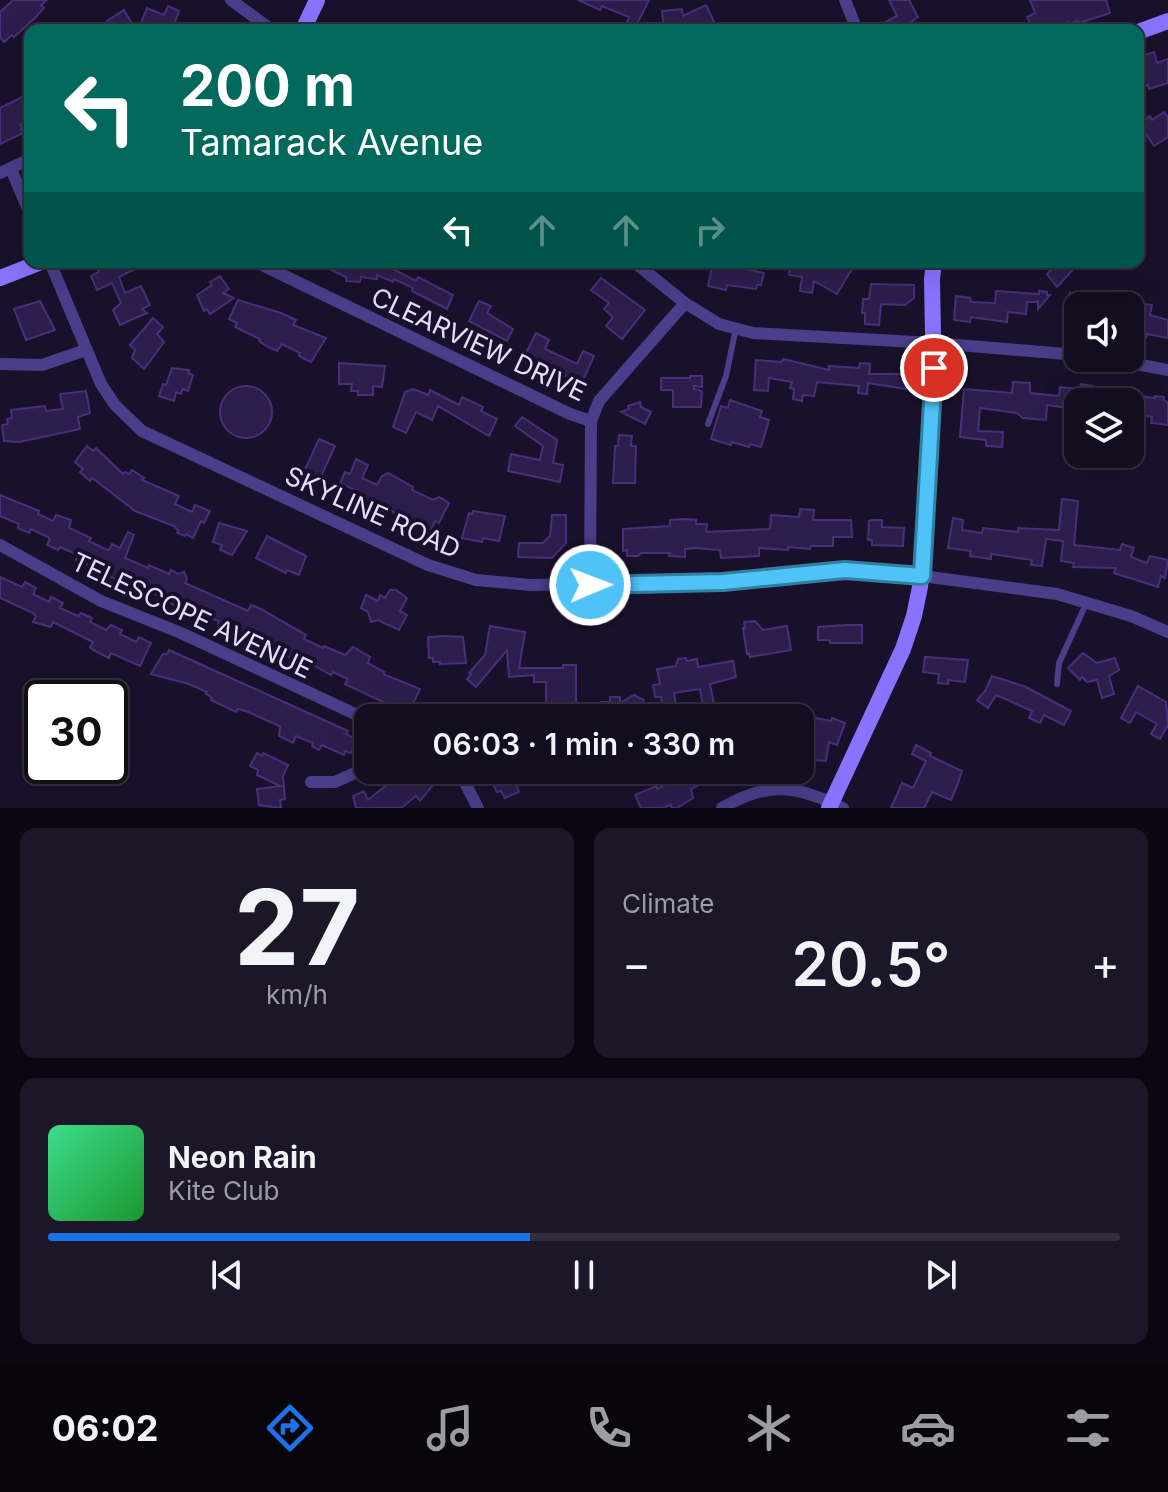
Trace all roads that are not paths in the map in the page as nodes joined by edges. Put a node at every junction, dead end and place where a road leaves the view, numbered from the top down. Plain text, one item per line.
1 (231, 0) edge
2 (317, 0) edge
3 (845, 0) edge
4 (1168, 21) edge
5 (264, 24) edge
6 (306, 24) edge
7 (855, 24) edge
8 (1144, 30) edge
9 (24, 162) edge
10 (5, 171) edge
11 (24, 204) edge
12 (26, 268) edge
13 (52, 268) edge
14 (268, 268) edge
15 (641, 268) edge
16 (933, 268) edge
17 (0, 278) edge
18 (685, 303) junction
19 (736, 328) junction
20 (934, 343) junction
21 (86, 350) junction
22 (1064, 354) edge
23 (0, 364) edge
24 (1144, 365) edge
25 (1168, 370) edge
26 (591, 421) junction
27 (708, 424) dead end
28 (0, 545) edge
29 (922, 576) junction
30 (590, 585) junction
31 (1086, 604) junction
32 (1168, 632) edge
33 (1057, 684) dead end
34 (354, 713) edge
35 (354, 773) edge
36 (311, 782) dead end
37 (466, 784) edge
38 (835, 806) edge
39 (478, 808) edge
40 (722, 808) edge

1 - 5 street
2 - 6 main road
3 - 7 street
4 - 8 main road
9 - 10 street
10 - 11 street
12 - 17 main road
13 - 21 street, SKYLINE ROAD
14 - 26 street, CLEARVIEW DRIVE
15 - 18 street
16 - 20 main road
18 - 19 street
18 - 26 street
19 - 20 street
19 - 27 lane
20 - 22 street
20 - 29 main road
21 - 23 street
21 - 30 street, SKYLINE ROAD
24 - 25 street
26 - 30 street
28 - 34 street, TELESCOPE AVENUE
29 - 30 street, SKYLINE ROAD
29 - 31 street, SKYLINE ROAD
29 - 38 main road
31 - 32 street, SKYLINE ROAD
31 - 33 lane
35 - 36 street
37 - 39 street
38 - 40 street

